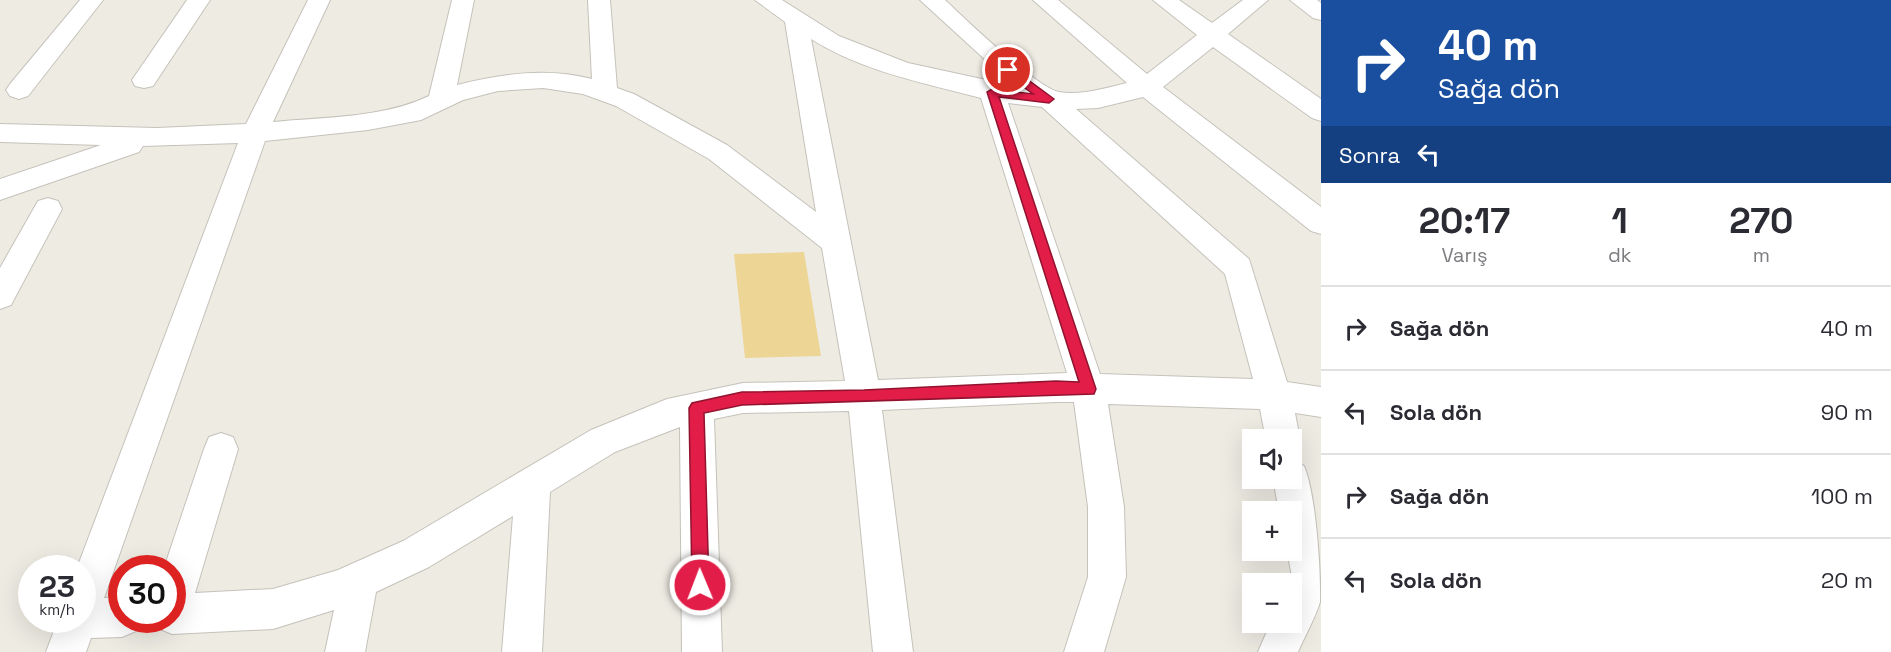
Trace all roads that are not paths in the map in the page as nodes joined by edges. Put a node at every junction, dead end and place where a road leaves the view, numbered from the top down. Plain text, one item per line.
1 (92, 0) edge
2 (199, 0) edge
3 (320, 0) edge
4 (463, 0) edge
5 (599, 0) edge
6 (765, 0) edge
7 (931, 0) edge
8 (1044, 0) edge
9 (1164, 0) edge
10 (1257, 0) edge
11 (1301, 0) edge
12 (1321, 13) edge
13 (796, 21) junction
14 (1213, 37) junction
15 (144, 80) dead end
16 (1147, 87) junction
17 (19, 90) dead end
18 (605, 92) junction
19 (992, 92) junction
20 (1049, 99) junction
21 (441, 101) junction
22 (1321, 112) edge
23 (0, 133) edge
24 (255, 133) junction
25 (157, 136) junction
26 (0, 190) edge
27 (48, 209) dead end
28 (1321, 223) edge
29 (837, 243) junction
30 (0, 296) edge
31 (1089, 389) junction
32 (1274, 394) junction
33 (864, 396) junction
34 (1321, 402) edge
35 (697, 408) junction
36 (1281, 429) edge
37 (221, 449) dead end
38 (533, 484) junction
39 (1293, 489) edge
40 (186, 560) edge
41 (96, 568) edge
42 (359, 580) junction
43 (1302, 599) edge
44 (186, 613) edge
45 (73, 633) edge
46 (1287, 633) edge
47 (66, 652) edge
48 (345, 652) edge
49 (522, 652) edge
50 (702, 652) edge
51 (893, 652) edge
52 (1084, 652) edge
53 (1278, 652) edge

1 - 17 street
2 - 15 street
3 - 24 street
4 - 21 street
5 - 18 street
6 - 13 street
7 - 20 street
8 - 16 street
9 - 14 street
10 - 14 street
11 - 12 street
13 - 19 street
13 - 29 street
14 - 16 street
14 - 22 street
16 - 20 street
16 - 28 street
18 - 21 street
18 - 29 street
19 - 20 street
19 - 31 street
20 - 32 street
21 - 24 street
23 - 25 street
24 - 25 street
24 - 41 street
25 - 26 street
27 - 30 street
29 - 33 street
31 - 32 street
31 - 33 street
31 - 52 street
32 - 34 street
32 - 36 street
33 - 35 street
33 - 51 street
35 - 38 street
35 - 50 street
37 - 40 street
38 - 42 street
38 - 49 street
39 - 43 street
42 - 44 street
42 - 48 street
45 - 47 street
46 - 53 street

